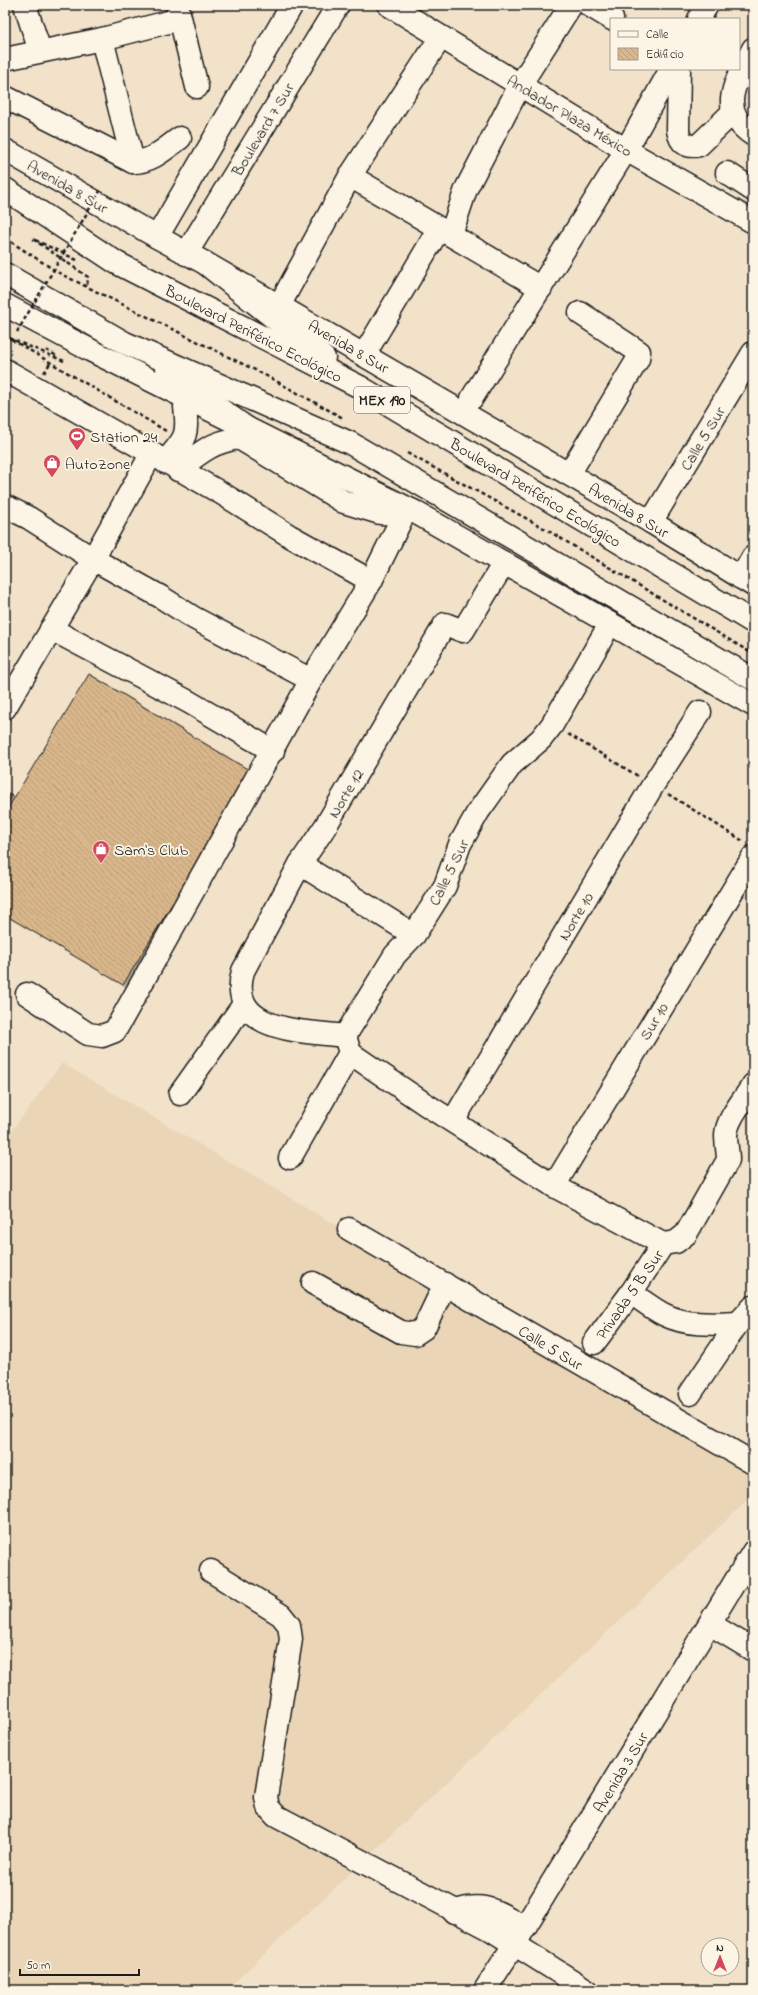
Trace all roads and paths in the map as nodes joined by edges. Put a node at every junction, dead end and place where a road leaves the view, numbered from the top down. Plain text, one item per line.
1 (25, 5) edge
2 (292, 5) edge
3 (338, 5) edge
4 (390, 5) edge
5 (571, 5) edge
6 (590, 5) edge
7 (707, 5) edge
8 (178, 12) edge
9 (610, 18) edge
10 (700, 18) edge
11 (441, 37) junction
12 (102, 39) junction
13 (753, 49) edge
14 (40, 51) junction
15 (5, 59) edge
16 (670, 70) edge
17 (679, 70) edge
18 (520, 85) junction
19 (197, 87) dead end
20 (5, 97) edge
21 (741, 123) edge
22 (180, 138) dead end
23 (5, 150) edge
24 (626, 150) junction
25 (133, 162) junction
26 (727, 173) dead end
27 (350, 176) junction
28 (5, 189) edge
29 (753, 190) edge
30 (100, 191) dead end
31 (753, 222) edge
32 (445, 232) junction
33 (157, 237) junction
34 (73, 253) dead end
35 (79, 257) dead end
36 (196, 258) junction
37 (82, 263) dead end
38 (5, 274) edge
39 (87, 287) dead end
40 (541, 288) junction
41 (5, 305) edge
42 (279, 306) junction
43 (580, 313) dead end
44 (17, 332) dead end
45 (125, 343) junction
46 (90, 350) junction
47 (753, 353) edge
48 (364, 355) junction
49 (64, 361) dead end
50 (5, 370) edge
51 (360, 387) junction
52 (472, 398) dead end
53 (185, 407) junction
54 (244, 434) junction
55 (182, 441) junction
56 (165, 462) junction
57 (569, 474) junction
58 (5, 506) edge
59 (408, 512) junction
60 (652, 522) junction
61 (753, 556) edge
62 (93, 559) junction
63 (504, 563) junction
64 (371, 581) junction
65 (747, 581) edge
66 (753, 622) edge
67 (51, 629) junction
68 (602, 636) dead end
69 (753, 679) edge
70 (312, 680) junction
71 (753, 705) edge
72 (5, 708) edge
73 (700, 712) dead end
74 (273, 751) junction
75 (753, 857) edge
76 (300, 864) junction
77 (414, 935) junction
78 (27, 994) dead end
79 (244, 1004) junction
80 (348, 1044) junction
81 (753, 1085) edge
82 (180, 1094) dead end
83 (453, 1121) junction
84 (290, 1158) dead end
85 (554, 1186) junction
86 (349, 1229) dead end
87 (663, 1244) junction
88 (314, 1283) dead end
89 (445, 1284) junction
90 (631, 1293) junction
91 (753, 1307) edge
92 (738, 1323) junction
93 (594, 1343) dead end
94 (690, 1394) dead end
95 (753, 1464) edge
96 (753, 1552) edge
97 (211, 1571) dead end
98 (710, 1624) junction
99 (753, 1650) edge
100 (520, 1936) junction
101 (485, 1990) edge
102 (586, 1990) edge

1 - 14 main road
2 - 33 main road
3 - 36 main road, Boulevard 7 Sur
4 - 11 main road, Andador Plaza México
5 - 18 main road
6 - 9 main road
7 - 10 main road
8 - 12 main road
8 - 19 main road
11 - 18 main road, Andador Plaza México
11 - 27 main road
12 - 14 main road
12 - 25 main road
13 - 21 main road
14 - 15 main road
16 - 24 main road
17 - 21 main road
18 - 24 main road, Andador Plaza México
18 - 32 main road
20 - 25 main road
22 - 25 main road
23 - 33 main road, Avenida 8 Sur
24 - 31 main road, Andador Plaza México
24 - 40 main road
26 - 29 main road
27 - 32 main road
27 - 42 main road
28 - 51 main road, Boulevard Periférico Ecológico / MEX 190
30 - 44 path, bridge
32 - 40 main road
32 - 48 main road
33 - 36 main road, Avenida 8 Sur
34 - 35 path
36 - 42 main road, Avenida 8 Sur
36 - 51 main road
37 - 39 path
38 - 45 main road
40 - 52 main road
41 - 46 main road
42 - 48 main road, Avenida 8 Sur
43 - 57 main road
45 - 54 main road
45 - 69 main road
46 - 53 main road
46 - 54 main road
47 - 60 main road, Calle 5 Sur
48 - 57 main road, Avenida 8 Sur
49 - 55 path
50 - 56 main road
51 - 66 main road, Boulevard Periférico Ecológico / MEX 190
53 - 54 main road
53 - 55 main road
54 - 56 main road
54 - 59 main road
55 - 56 main road
56 - 62 main road
56 - 64 main road
57 - 60 main road, Avenida 8 Sur
58 - 62 main road
59 - 63 main road
59 - 64 main road
60 - 65 main road, Avenida 8 Sur
61 - 65 main road
62 - 67 main road
62 - 70 main road
63 - 71 main road
63 - 76 main road, Norte 12
64 - 70 main road
67 - 72 main road
67 - 74 main road
68 - 77 main road, Calle 5 Sur
70 - 74 main road
73 - 83 main road, Norte 10
74 - 78 main road
75 - 85 main road, Sur 10
76 - 77 main road
76 - 79 main road, Norte 12
77 - 80 main road, Calle 5 Sur
79 - 80 main road
79 - 82 main road
80 - 83 main road
80 - 84 main road, Calle 5 Sur
81 - 87 main road, Privada 5 B Sur
83 - 85 main road
85 - 87 main road
86 - 89 main road, Calle 5 Sur
87 - 90 main road, Privada 5 B Sur
88 - 89 main road
89 - 95 main road, Calle 5 Sur
90 - 92 main road
90 - 93 main road, Privada 5 B Sur
91 - 92 main road
92 - 94 main road
96 - 98 main road, Avenida 3 Sur
97 - 100 main road
98 - 99 main road
98 - 100 main road, Avenida 3 Sur
100 - 101 main road, Avenida 3 Sur
100 - 102 main road

